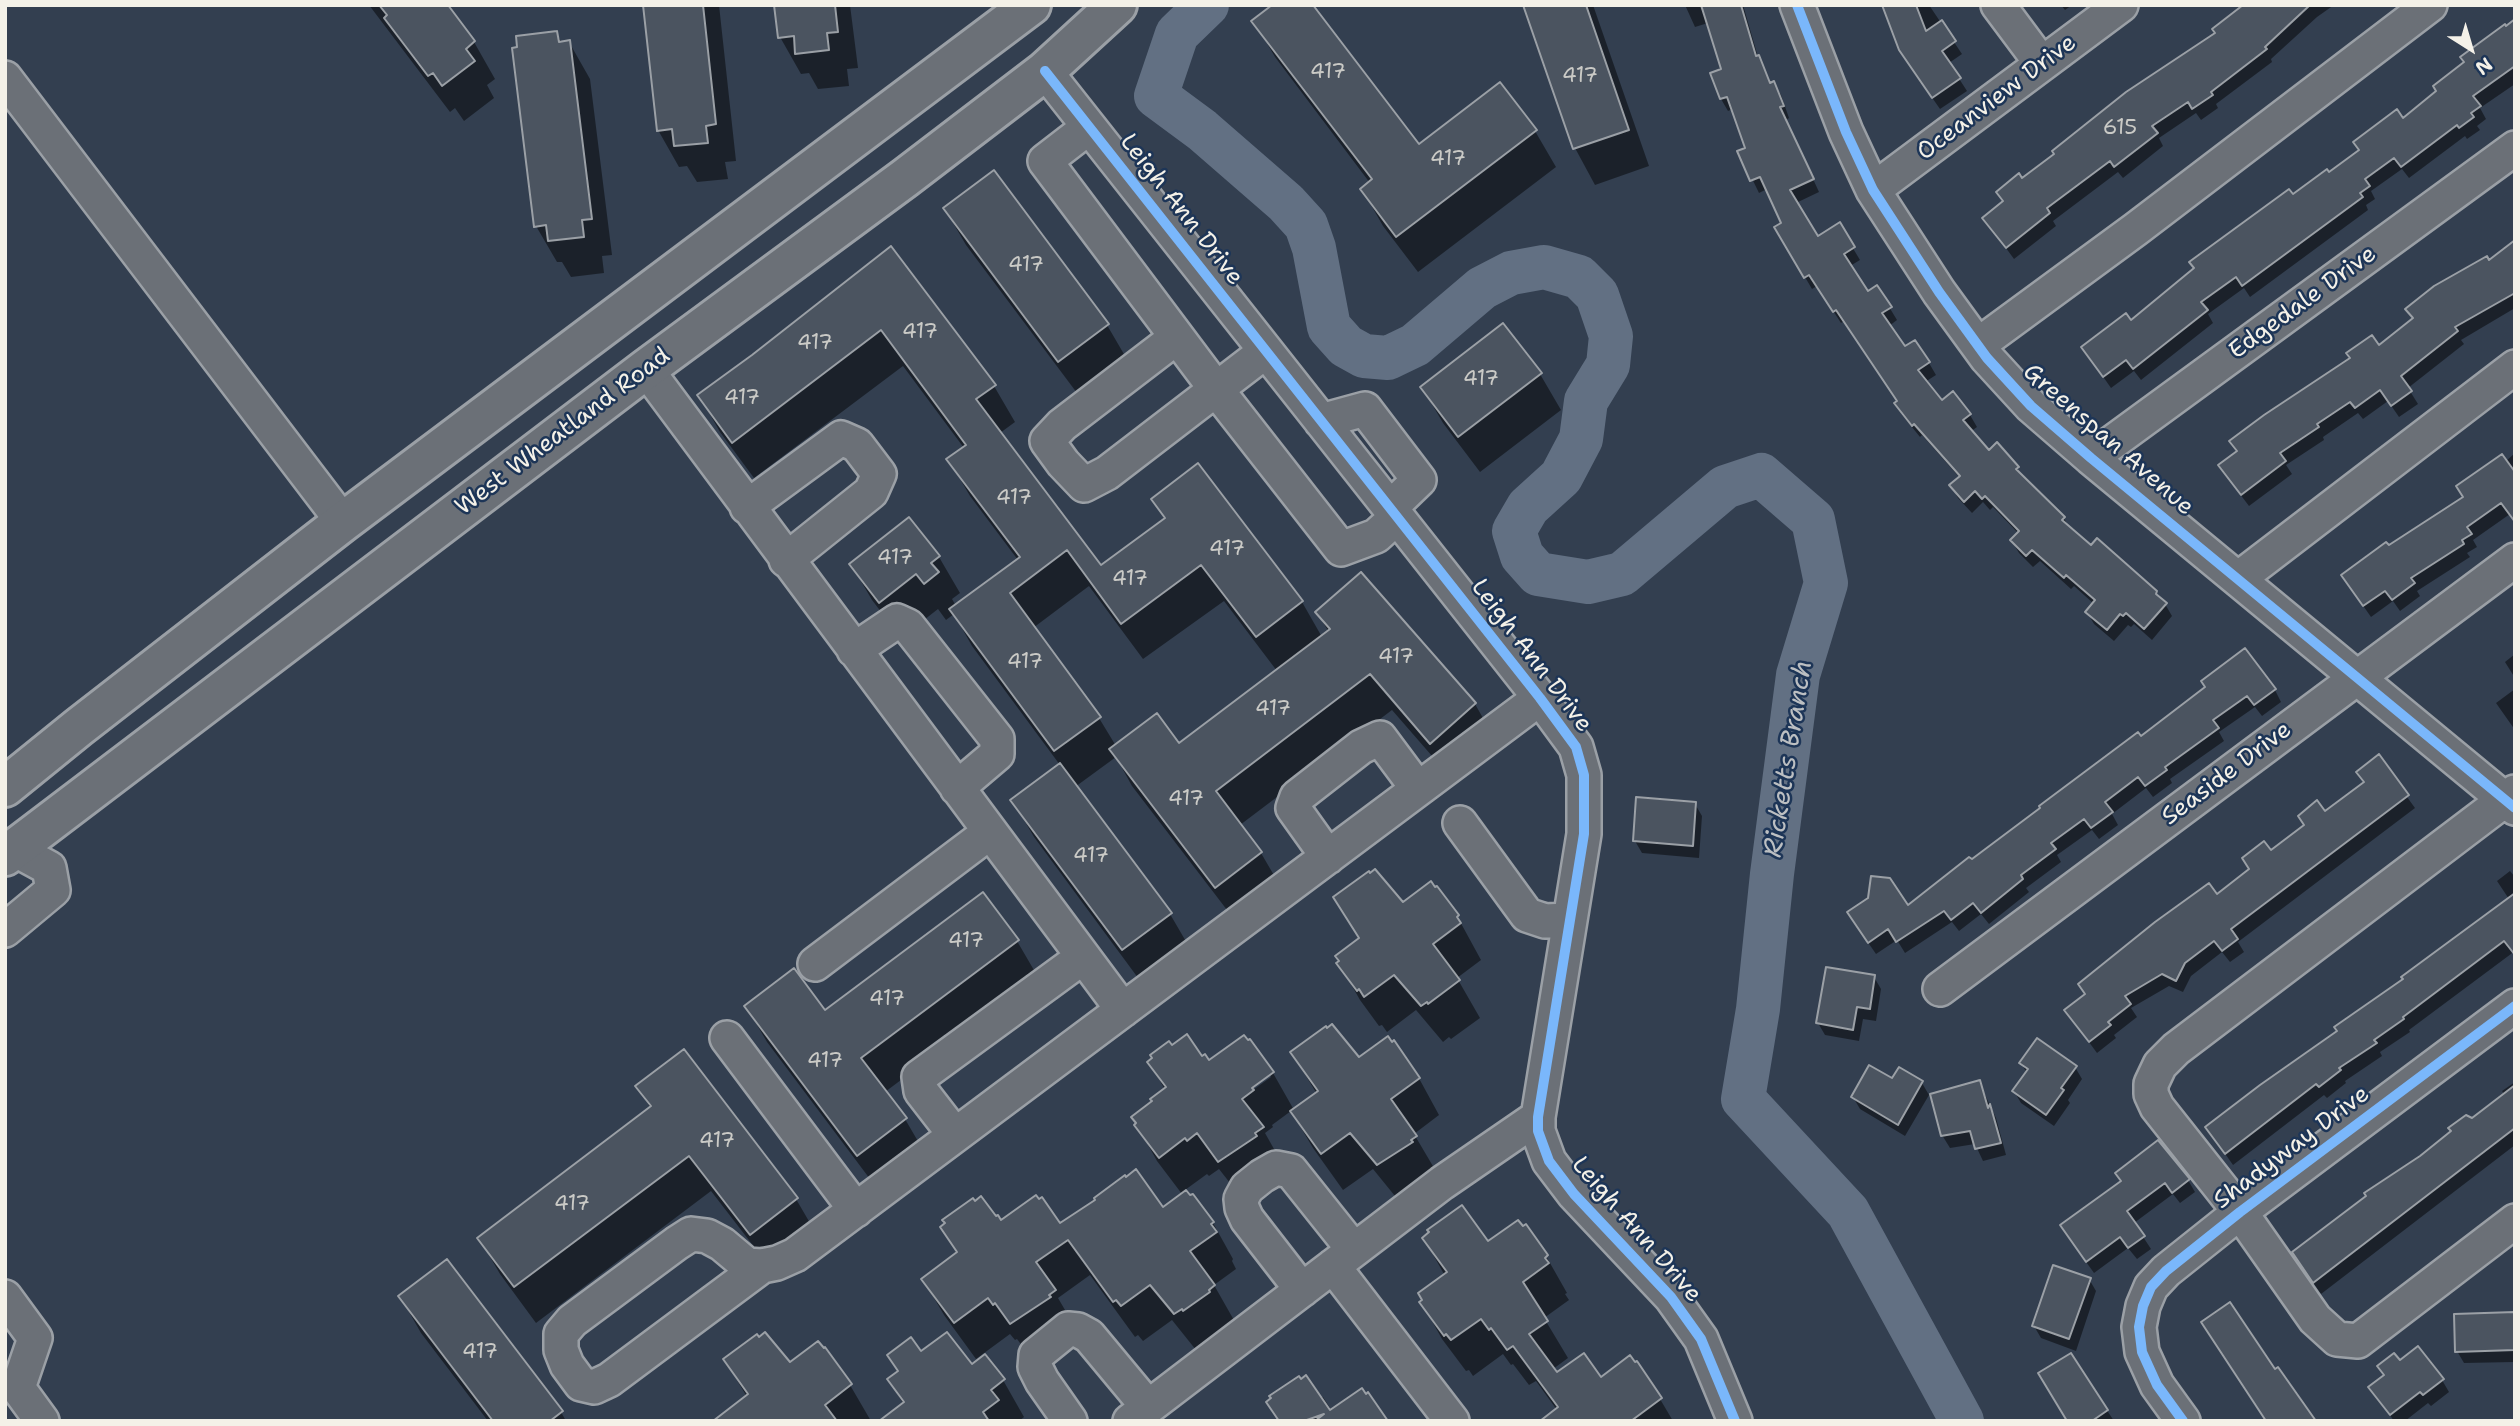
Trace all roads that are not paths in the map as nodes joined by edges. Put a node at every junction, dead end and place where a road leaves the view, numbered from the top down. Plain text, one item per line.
1 (1117, 5) edge
2 (1797, 5) edge
3 (1998, 5) edge
4 (2121, 5) edge
5 (2430, 5) edge
6 (1010, 12) edge
7 (2042, 64) junction
8 (1045, 71) junction
9 (5, 78) edge
10 (1089, 127) junction
11 (2515, 148) edge
12 (1873, 190) junction
13 (611, 321) junction
14 (1177, 337) junction
15 (1978, 345) junction
16 (1266, 351) junction
17 (2515, 367) edge
18 (646, 369) junction
19 (1216, 390) junction
20 (2091, 458) junction
21 (747, 507) junction
22 (1393, 513) junction
23 (343, 522) junction
24 (786, 560) junction
25 (2515, 560) edge
26 (2238, 579) junction
27 (854, 650) junction
28 (2358, 677) junction
29 (1540, 698) junction
30 (5, 787) edge
31 (957, 788) junction
32 (1418, 789) junction
33 (2511, 800) edge
34 (1460, 823) dead end
35 (990, 832) junction
36 (8, 847) edge
37 (1328, 857) junction
38 (1568, 920) junction
39 (5, 930) edge
40 (1083, 957) junction
41 (816, 964) dead end
42 (1940, 989) dead end
43 (2515, 1006) edge
44 (1123, 1010) junction
45 (727, 1038) dead end
46 (1538, 1117) junction
47 (955, 1135) junction
48 (856, 1210) junction
49 (2240, 1212) junction
50 (2515, 1221) edge
51 (1344, 1258) junction
52 (762, 1266) junction
53 (1302, 1290) junction
54 (5, 1297) edge
55 (1139, 1414) edge
56 (42, 1421) edge
57 (1070, 1421) edge
58 (1452, 1421) edge
59 (1735, 1421) edge
60 (2183, 1421) edge

1 - 8 main road, West Wheatland Road
2 - 12 street, Greenspan Avenue
3 - 7 street
4 - 7 street, Oceanview Drive
5 - 15 street
6 - 8 main road
6 - 13 main road
7 - 12 street, Oceanview Drive
8 - 10 street, Leigh Ann Drive
8 - 18 main road, West Wheatland Road
9 - 23 street
10 - 14 street
10 - 16 street, Leigh Ann Drive
11 - 20 street, Edgedale Drive
12 - 15 street, Greenspan Avenue
13 - 18 main road
13 - 23 main road
14 - 19 street
14 - 19 street
15 - 20 street, Greenspan Avenue
16 - 19 street
16 - 22 street, Leigh Ann Drive
17 - 26 street
18 - 21 street
18 - 36 main road, West Wheatland Road
19 - 22 street
20 - 26 street, Greenspan Avenue
21 - 24 street
21 - 24 street
22 - 29 street, Leigh Ann Drive
23 - 30 main road
24 - 27 street
25 - 28 street, Seaside Drive
26 - 28 street, Greenspan Avenue
27 - 31 street
27 - 31 street
28 - 33 street, Greenspan Avenue
28 - 42 street, Seaside Drive
29 - 32 street
29 - 38 street, Leigh Ann Drive
31 - 35 street
32 - 37 street
32 - 37 street
33 - 49 street
34 - 38 street
35 - 40 street
35 - 41 street
36 - 39 street
37 - 44 street
38 - 46 street, Leigh Ann Drive
40 - 44 street
40 - 47 street
43 - 49 street, Shadyway Drive
44 - 47 street
45 - 48 street
46 - 51 street
46 - 59 street, Leigh Ann Drive
47 - 48 street
48 - 52 street
49 - 50 street
49 - 60 street, Shadyway Drive
51 - 53 street
51 - 53 street
51 - 58 street
52 - 52 street
53 - 55 street
54 - 56 street
55 - 57 street

